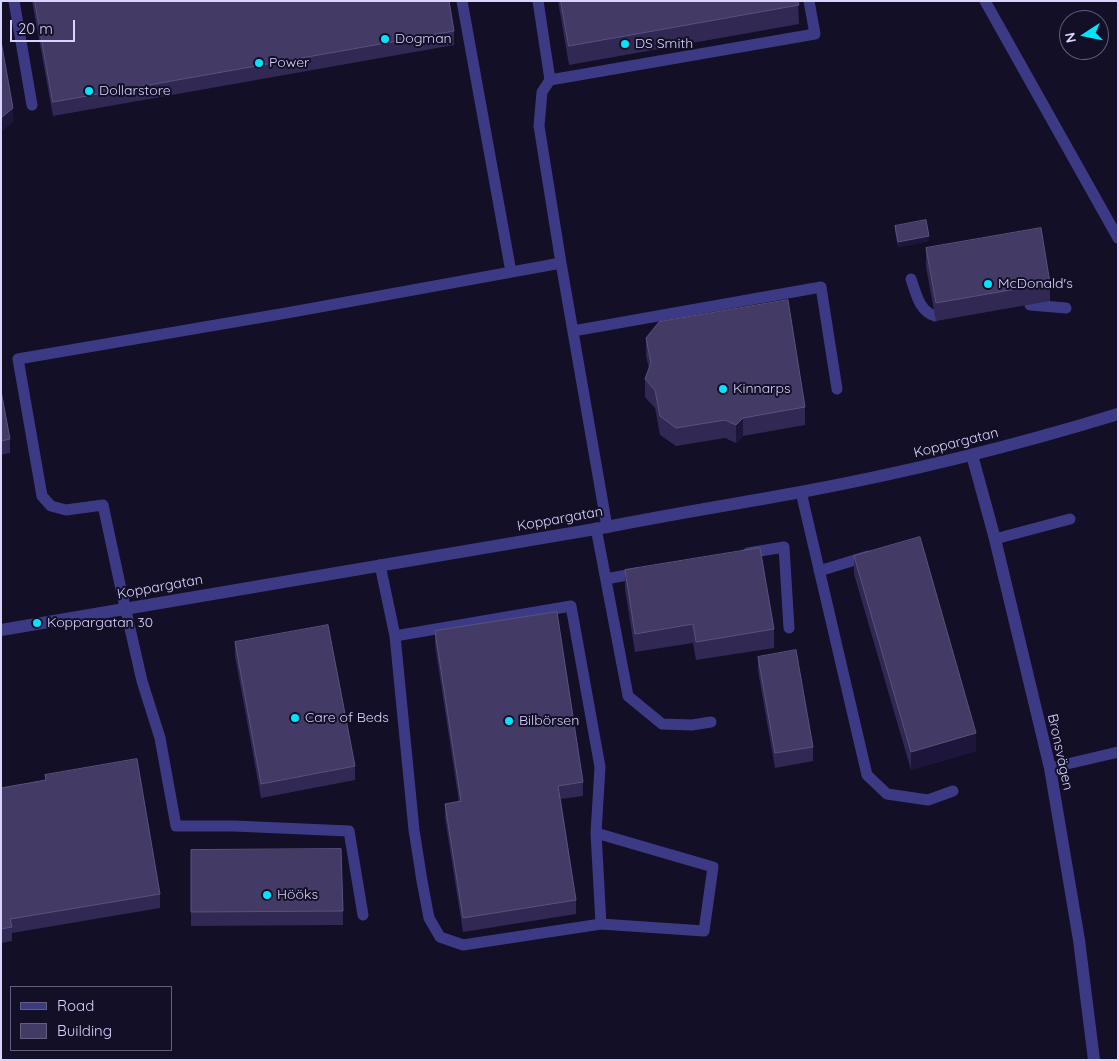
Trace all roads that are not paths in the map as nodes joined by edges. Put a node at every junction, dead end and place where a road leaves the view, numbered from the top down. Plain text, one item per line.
1 (14, 1) edge
2 (462, 1) edge
3 (538, 1) edge
4 (809, 1) edge
5 (985, 1) edge
6 (550, 80) junction
7 (32, 105) dead end
8 (1118, 238) edge
9 (560, 264) junction
10 (511, 272) junction
11 (911, 279) dead end
12 (1030, 305) edge
13 (1066, 308) dead end
14 (935, 316) edge
15 (573, 331) junction
16 (837, 390) dead end
17 (1118, 414) edge
18 (972, 455) junction
19 (801, 492) junction
20 (1070, 519) dead end
21 (601, 528) junction
22 (995, 539) junction
23 (882, 551) edge
24 (737, 555) edge
25 (380, 565) junction
26 (652, 570) edge
27 (819, 571) junction
28 (606, 579) junction
29 (125, 608) junction
30 (789, 628) dead end
31 (1, 630) edge
32 (395, 636) junction
33 (711, 722) dead end
34 (1118, 752) edge
35 (1050, 768) junction
36 (952, 791) dead end
37 (596, 833) junction
38 (363, 915) dead end
39 (601, 924) junction
40 (1094, 1060) edge

1 - 7 lane
2 - 10 lane
3 - 6 lane
4 - 6 lane
5 - 8 lane
6 - 9 lane
9 - 10 lane
9 - 15 lane
10 - 29 lane
11 - 14 lane
12 - 13 lane
15 - 16 lane
15 - 21 lane
17 - 18 street, Koppargatan
18 - 19 street, Koppargatan
18 - 22 street, Bronsvägen
19 - 21 street, Koppargatan
19 - 27 lane
20 - 22 lane
21 - 25 street, Koppargatan
21 - 28 lane
22 - 35 street, Bronsvägen
23 - 27 lane
24 - 30 lane
25 - 29 street, Koppargatan
25 - 32 lane
26 - 28 lane
27 - 36 lane
28 - 33 lane
29 - 31 street, Koppargatan
29 - 38 lane
32 - 37 lane
32 - 39 lane
34 - 35 lane
35 - 40 street, Bronsvägen
37 - 39 lane
37 - 39 lane

